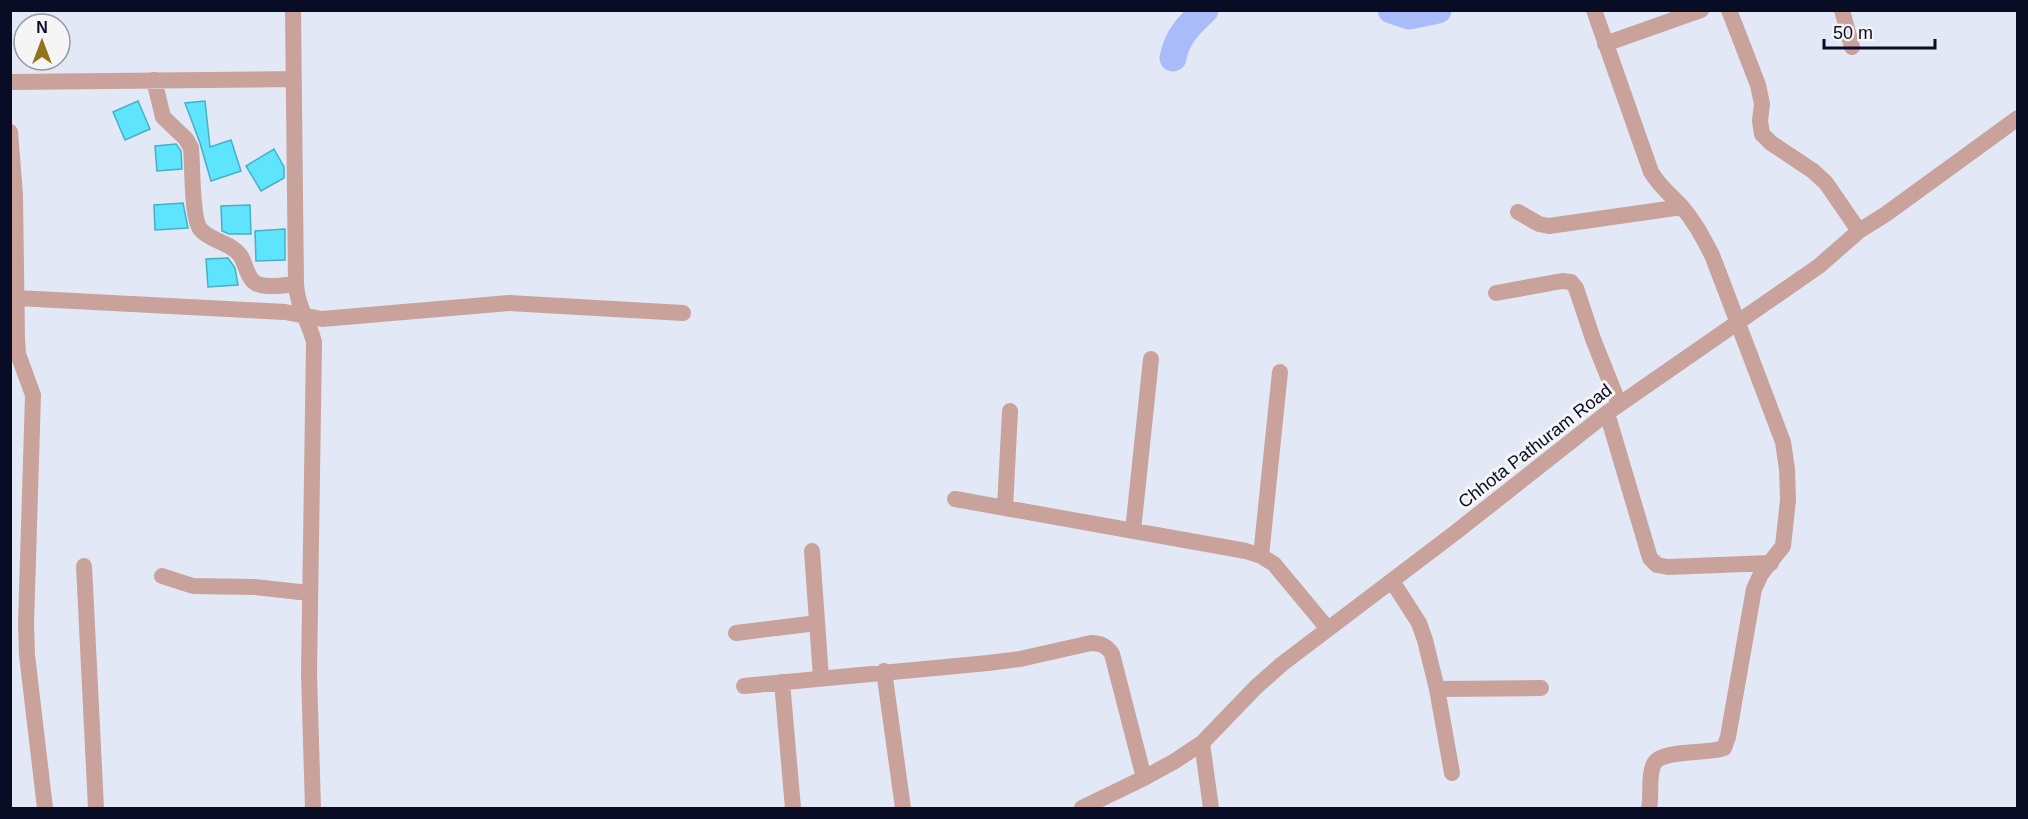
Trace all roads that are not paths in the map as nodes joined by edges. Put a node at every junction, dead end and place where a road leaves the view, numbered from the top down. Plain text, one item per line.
1 (294, 10) edge
2 (1594, 10) edge
3 (1701, 10) edge
4 (1729, 10) edge
5 (1842, 10) edge
6 (1605, 44) junction
7 (1852, 47) dead end
8 (294, 79) junction
9 (154, 80) junction
10 (10, 82) edge
11 (2018, 118) edge
12 (10, 132) edge
13 (1682, 207) junction
14 (1518, 212) dead end
15 (13, 222) edge
16 (1859, 231) junction
17 (296, 284) junction
18 (1496, 293) dead end
19 (16, 298) junction
20 (683, 313) dead end
21 (303, 315) junction
22 (1738, 322) junction
23 (1151, 359) dead end
24 (1280, 372) dead end
25 (1613, 408) junction
26 (1010, 411) dead end
27 (955, 499) dead end
28 (1005, 508) junction
29 (1133, 531) junction
30 (812, 551) dead end
31 (1261, 556) junction
32 (1771, 563) junction
33 (84, 566) dead end
34 (162, 576) dead end
35 (1392, 581) junction
36 (309, 592) junction
37 (817, 623) junction
38 (1328, 629) junction
39 (736, 633) dead end
40 (884, 671) junction
41 (821, 678) junction
42 (782, 682) junction
43 (744, 686) dead end
44 (1541, 688) dead end
45 (1437, 689) junction
46 (1202, 743) junction
47 (1452, 773) dead end
48 (1144, 778) junction
49 (45, 808) edge
50 (96, 808) edge
51 (313, 808) edge
52 (793, 808) edge
53 (903, 808) edge
54 (1082, 808) edge
55 (1211, 808) edge
56 (1649, 808) edge

1 - 8 street
2 - 6 street
3 - 6 street
4 - 16 street
5 - 7 street
6 - 13 street
8 - 9 street
8 - 17 street
9 - 10 street
9 - 17 street
11 - 16 street, Chhota Pathuram Road
12 - 15 street
13 - 14 street
13 - 22 street
15 - 19 street
16 - 22 street, Chhota Pathuram Road
17 - 21 street
18 - 25 street
19 - 21 street
19 - 49 street
20 - 21 street
21 - 36 street
22 - 25 street, Chhota Pathuram Road
22 - 32 street
23 - 29 street
24 - 31 street
25 - 32 street
25 - 35 street, Chhota Pathuram Road
26 - 28 street
27 - 28 street
28 - 29 street
29 - 31 street
30 - 37 street
31 - 38 street
32 - 56 street
33 - 50 street
34 - 36 street
35 - 38 street, Chhota Pathuram Road
35 - 45 street
36 - 51 street
37 - 39 street
37 - 41 street
38 - 46 street, Chhota Pathuram Road
40 - 41 street
40 - 48 street
40 - 53 street
41 - 42 street
42 - 43 street
42 - 52 street
44 - 45 street
45 - 47 street
46 - 48 street, Chhota Pathuram Road
46 - 55 street
48 - 54 street, Chhota Pathuram Road

